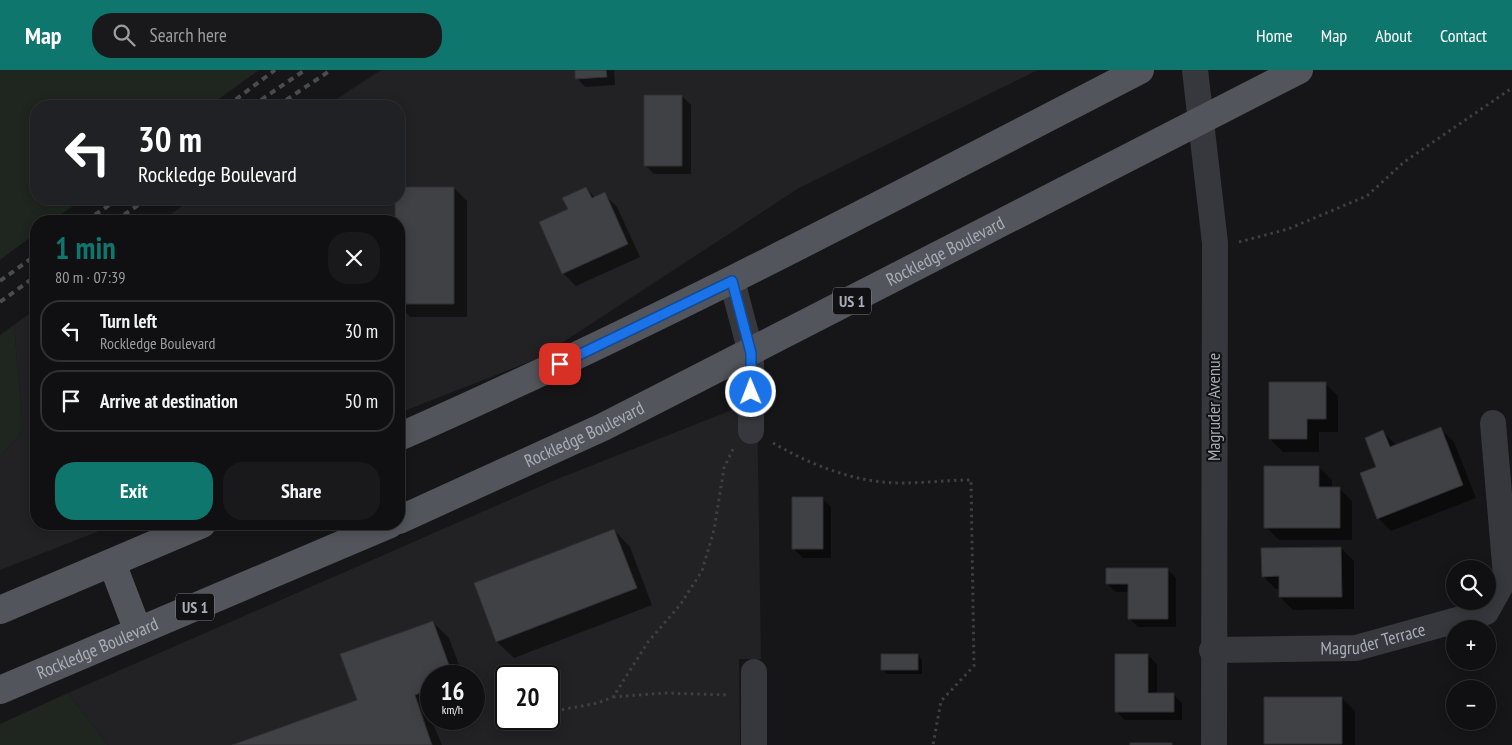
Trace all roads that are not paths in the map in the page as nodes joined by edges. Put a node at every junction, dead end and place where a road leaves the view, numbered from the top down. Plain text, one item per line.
1 (1140, 70) edge
2 (1195, 70) edge
3 (1300, 70) edge
4 (1203, 120) junction
5 (732, 281) junction
6 (751, 353) junction
7 (1493, 423) dead end
8 (752, 431) road end
9 (405, 434) edge
10 (405, 517) edge
11 (188, 530) edge
12 (376, 530) edge
13 (112, 563) junction
14 (0, 610) edge
15 (138, 631) junction
16 (1212, 650) junction
17 (754, 672) dead end
18 (0, 690) edge
19 (754, 745) edge
20 (1214, 745) edge

1 - 5 main road
2 - 4 street, Magruder Avenue
3 - 4 main road, Rockledge Boulevard / US 1
4 - 6 main road, Rockledge Boulevard / US 1
4 - 16 street, Magruder Avenue
5 - 6 street
5 - 9 main road
6 - 8 street
6 - 10 main road, Rockledge Boulevard / US 1
7 - 16 street, Magruder Terrace
11 - 13 main road
12 - 15 main road, Rockledge Boulevard / US 1
13 - 14 main road
13 - 15 main road
15 - 18 main road, Rockledge Boulevard / US 1
16 - 20 street, Magruder Avenue
17 - 19 street

